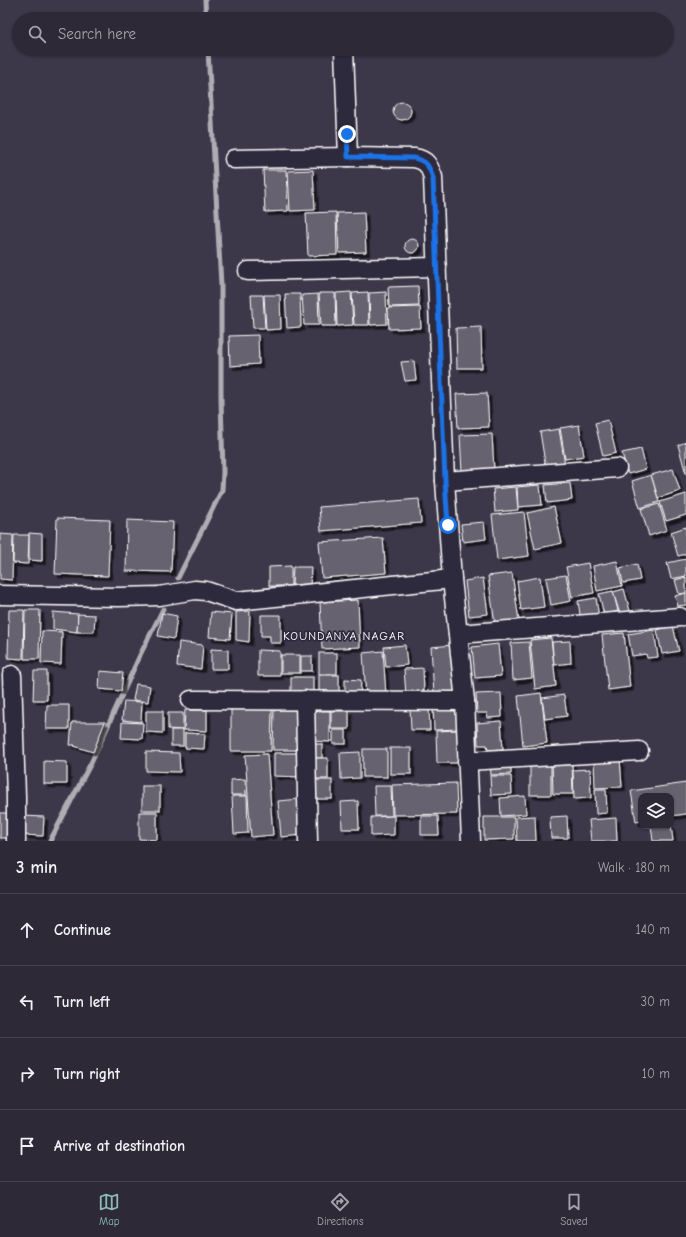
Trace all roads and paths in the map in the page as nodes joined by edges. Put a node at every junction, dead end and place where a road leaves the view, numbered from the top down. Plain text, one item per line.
1 (344, 56) edge
2 (348, 157) junction
3 (234, 159) dead end
4 (437, 267) junction
5 (248, 271) dead end
6 (617, 468) dead end
7 (445, 481) junction
8 (452, 579) junction
9 (0, 596) edge
10 (680, 617) dead end
11 (458, 634) junction
12 (12, 675) dead end
13 (191, 700) dead end
14 (305, 700) junction
15 (465, 701) junction
16 (639, 751) dead end
17 (468, 760) junction
18 (16, 841) edge
19 (308, 841) edge
20 (471, 841) edge

1 - 2 street
2 - 3 street
2 - 4 street
4 - 5 street
4 - 7 street
6 - 7 street
7 - 8 street
8 - 9 street
8 - 11 street
10 - 11 street
11 - 15 street
12 - 18 street
13 - 14 street
14 - 15 street
14 - 19 street
15 - 17 street
16 - 17 street
17 - 20 street

